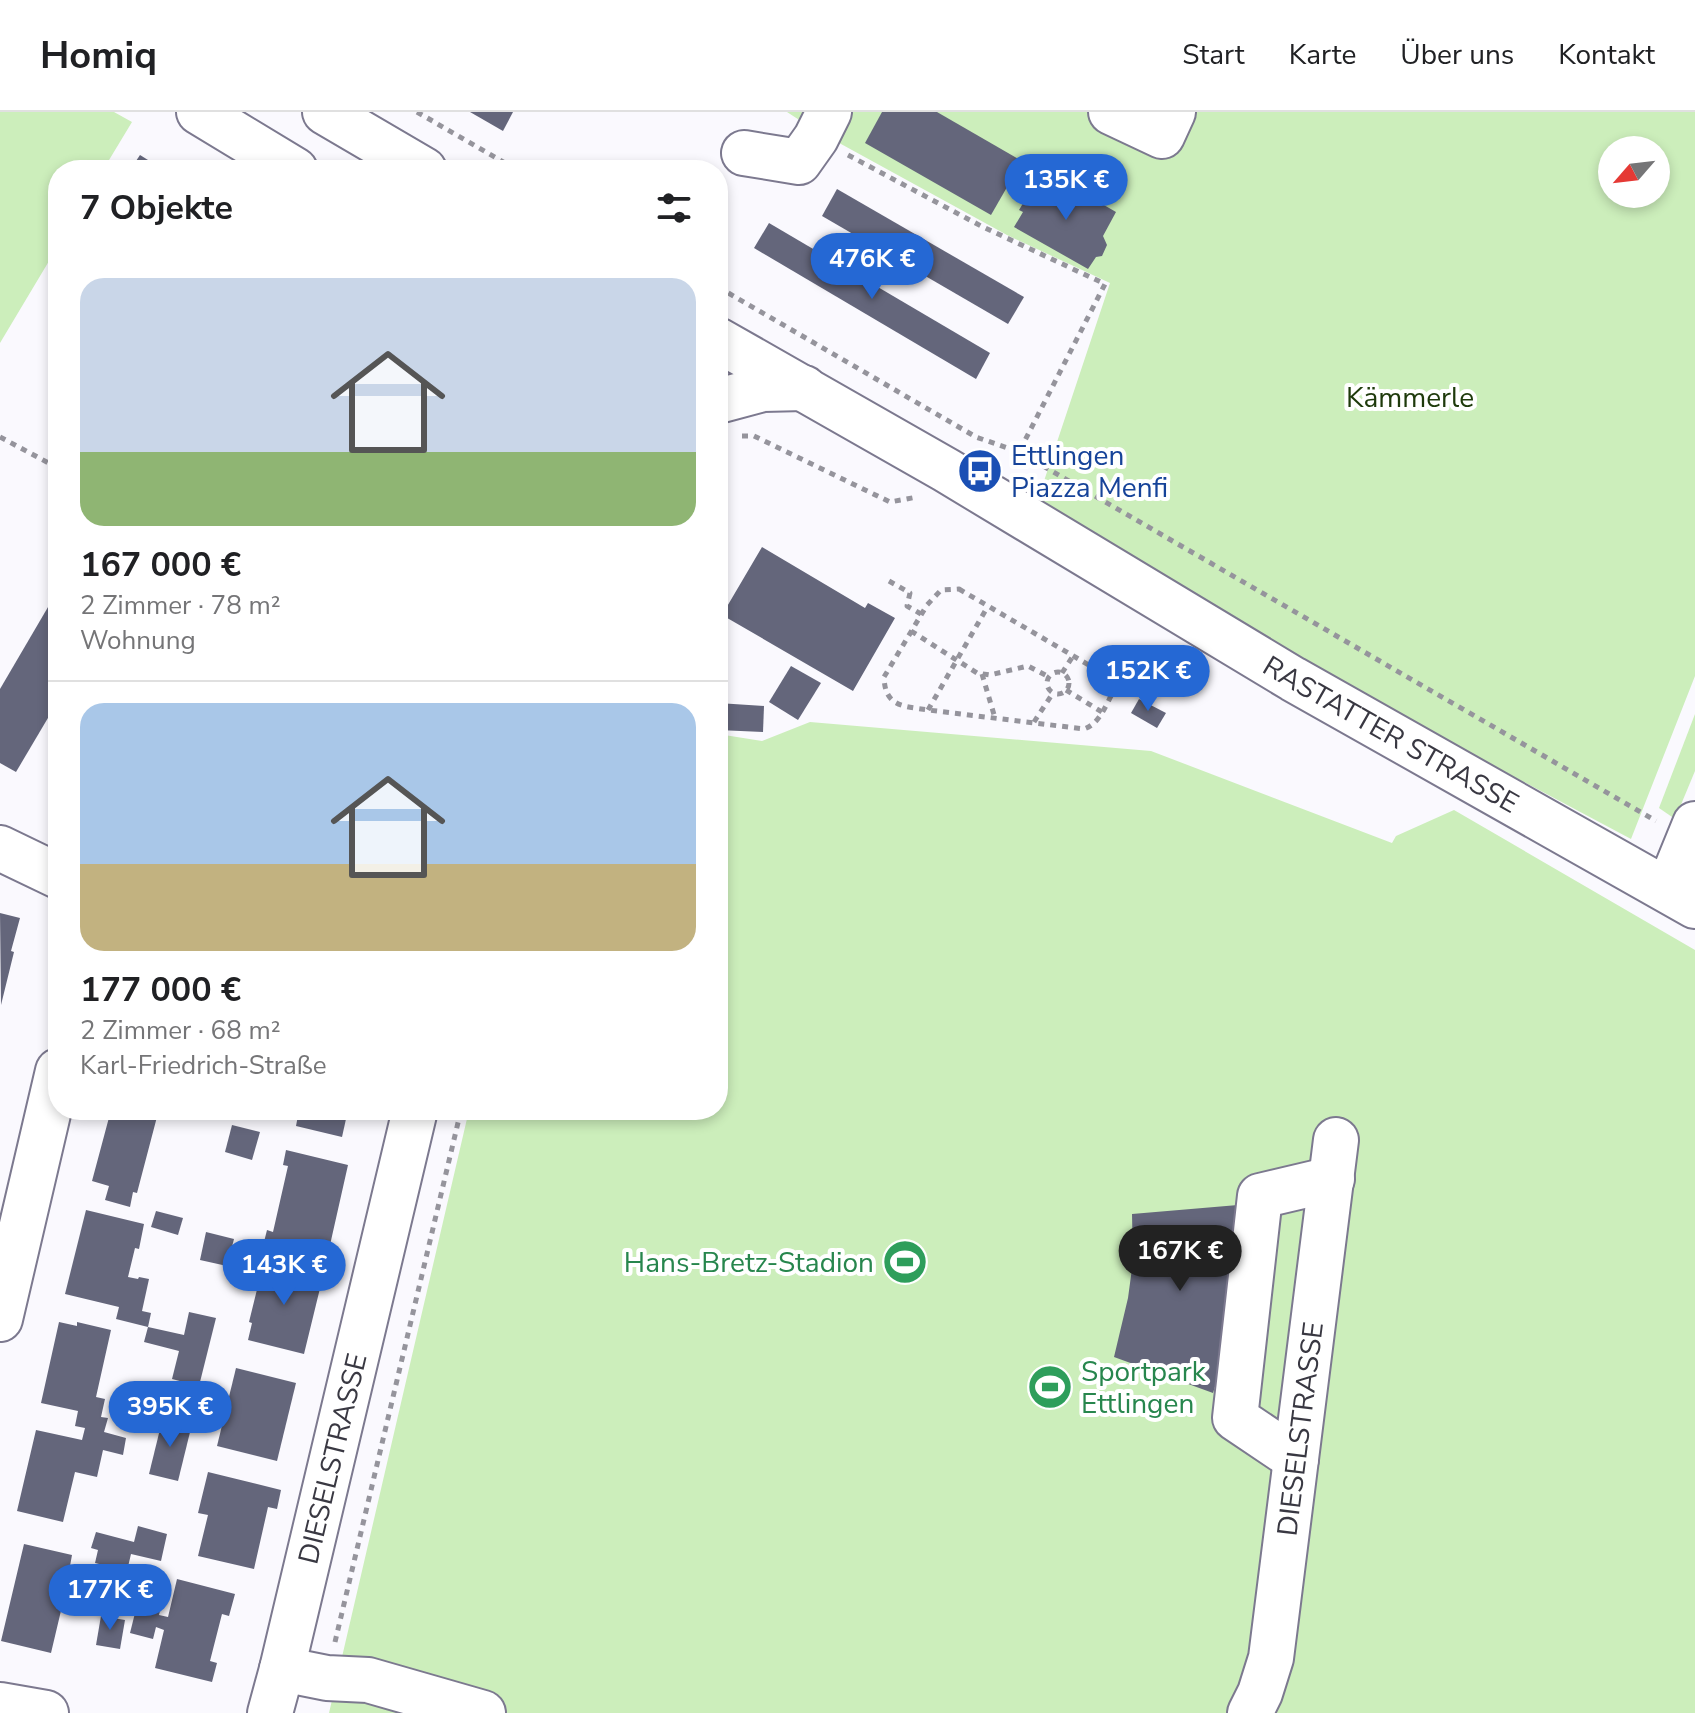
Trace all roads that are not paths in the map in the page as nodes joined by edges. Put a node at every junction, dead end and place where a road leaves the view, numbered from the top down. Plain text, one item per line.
1 (199, 112) edge
2 (325, 112) edge
3 (1111, 112) edge
4 (1173, 112) edge
5 (823, 125) edge
6 (744, 153) dead end
7 (278, 160) edge
8 (407, 160) edge
9 (728, 346) edge
10 (804, 388) junction
11 (728, 415) edge
12 (1692, 832) edge
13 (0, 848) edge
14 (48, 871) edge
15 (1682, 898) edge
16 (48, 1114) edge
17 (413, 1120) edge
18 (0, 1319) edge
19 (1296, 1459) junction
20 (282, 1669) junction
21 (0, 1705) edge
22 (46, 1713) edge
23 (270, 1713) edge
24 (483, 1713) edge
25 (1250, 1713) edge

1 - 7 street
2 - 8 street
3 - 4 street
5 - 6 street
9 - 10 street, RASTATTER STRASSE
10 - 11 street
10 - 15 street, RASTATTER STRASSE
12 - 15 street
13 - 14 street
16 - 18 street
17 - 20 street, DIESELSTRASSE
19 - 19 street, DIESELSTRASSE
19 - 25 street, DIESELSTRASSE
20 - 23 street, DIESELSTRASSE
20 - 24 street
21 - 22 street

